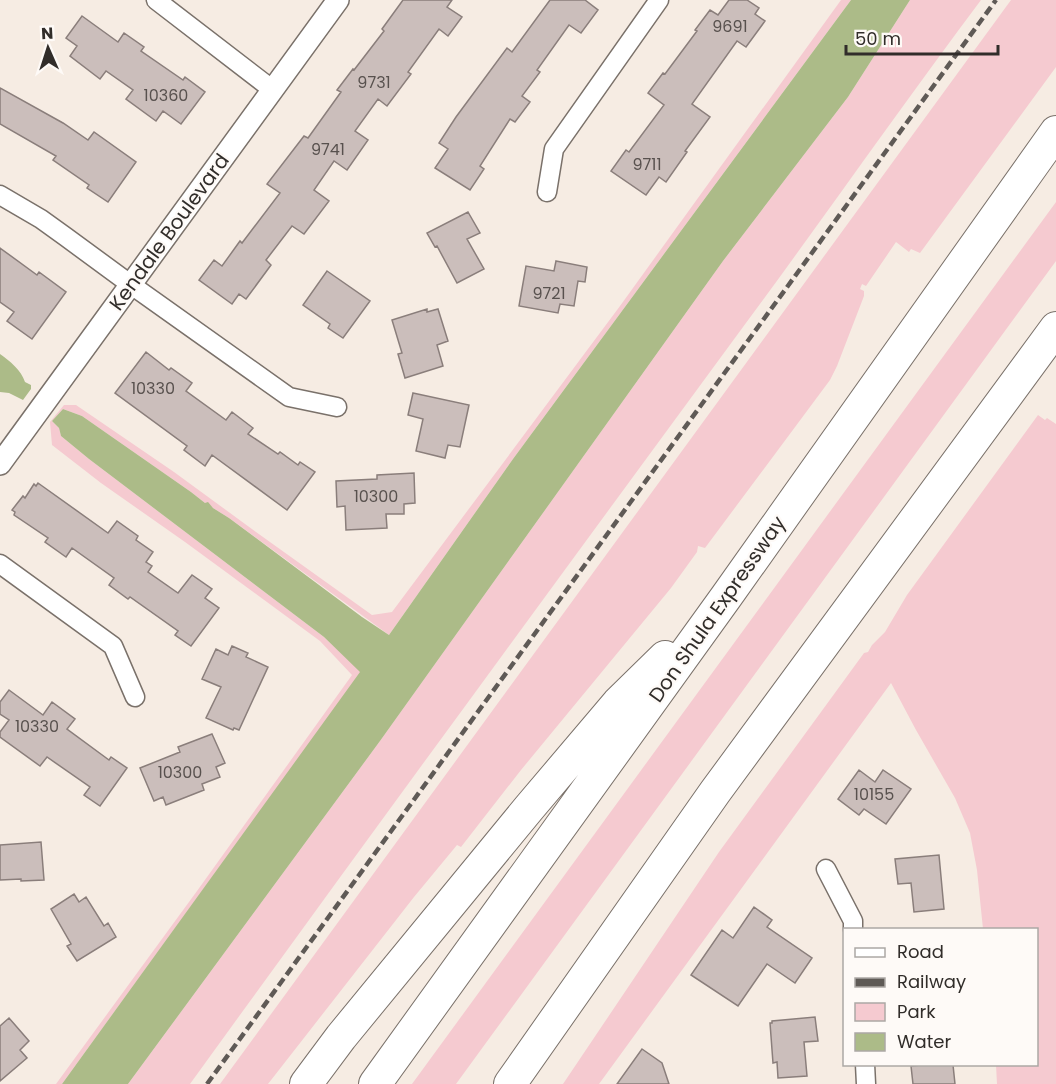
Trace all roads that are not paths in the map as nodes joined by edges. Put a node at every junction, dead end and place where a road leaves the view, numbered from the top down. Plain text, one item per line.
1 (156, 0) edge
2 (338, 0) edge
3 (654, 2) edge
4 (273, 90) junction
5 (1056, 132) edge
6 (547, 192) dead end
7 (0, 195) edge
8 (130, 284) junction
9 (1056, 328) edge
10 (337, 407) dead end
11 (0, 464) edge
12 (0, 564) edge
13 (726, 597) junction
14 (135, 697) dead end
15 (826, 869) dead end
16 (853, 928) edge
17 (865, 1066) edge
18 (306, 1084) edge
19 (375, 1084) edge
20 (510, 1084) edge
21 (866, 1084) edge

1 - 4 street
2 - 4 street, Kendale Boulevard
3 - 6 street
4 - 8 street, Kendale Boulevard
5 - 13 highway, Don Shula Expressway
7 - 8 street
8 - 10 street
8 - 11 street, Kendale Boulevard
9 - 20 highway
12 - 14 street
13 - 18 highway
13 - 19 highway, Don Shula Expressway
15 - 16 street
17 - 21 street

